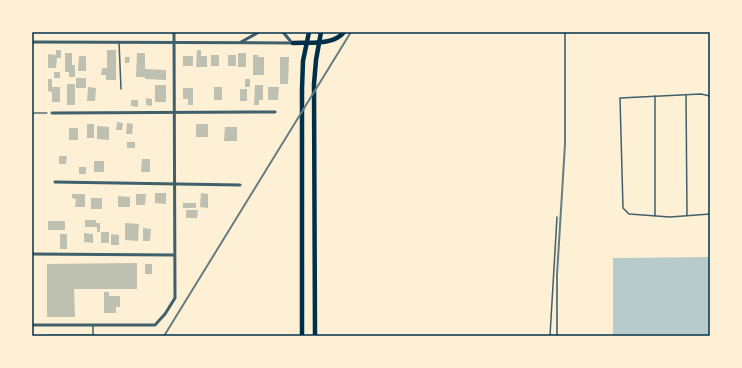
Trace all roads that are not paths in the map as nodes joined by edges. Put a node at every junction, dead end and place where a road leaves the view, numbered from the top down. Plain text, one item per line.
1 (174, 32) edge
2 (259, 32) edge
3 (283, 32) edge
4 (309, 32) edge
5 (321, 32) edge
6 (344, 32) edge
7 (32, 42) edge
8 (119, 42) junction
9 (175, 42) junction
10 (241, 42) junction
11 (293, 43) junction
12 (121, 89) dead end
13 (686, 95) junction
14 (654, 96) junction
15 (710, 96) edge
16 (275, 112) dead end
17 (52, 113) road end
18 (175, 113) junction
19 (55, 182) dead end
20 (175, 184) junction
21 (240, 185) dead end
22 (710, 214) edge
23 (655, 216) junction
24 (687, 216) junction
25 (557, 217) dead end
26 (32, 254) edge
27 (174, 255) junction
28 (32, 325) edge
29 (93, 325) junction
30 (93, 336) edge
31 (302, 336) edge
32 (315, 336) edge
33 (550, 336) edge

1 - 9 street
2 - 10 street
3 - 11 street
4 - 31 main road
5 - 32 main road
6 - 11 main road
7 - 8 street
8 - 9 street
8 - 12 lane
9 - 10 street
9 - 18 street
10 - 11 street
13 - 14 lane
13 - 15 lane
13 - 24 lane
14 - 23 lane
14 - 23 lane
16 - 18 street
17 - 18 street
18 - 20 street
19 - 20 street
20 - 21 street
20 - 27 street
22 - 24 lane
23 - 24 lane
25 - 33 lane
26 - 27 street
27 - 29 street
28 - 29 street
29 - 30 lane

